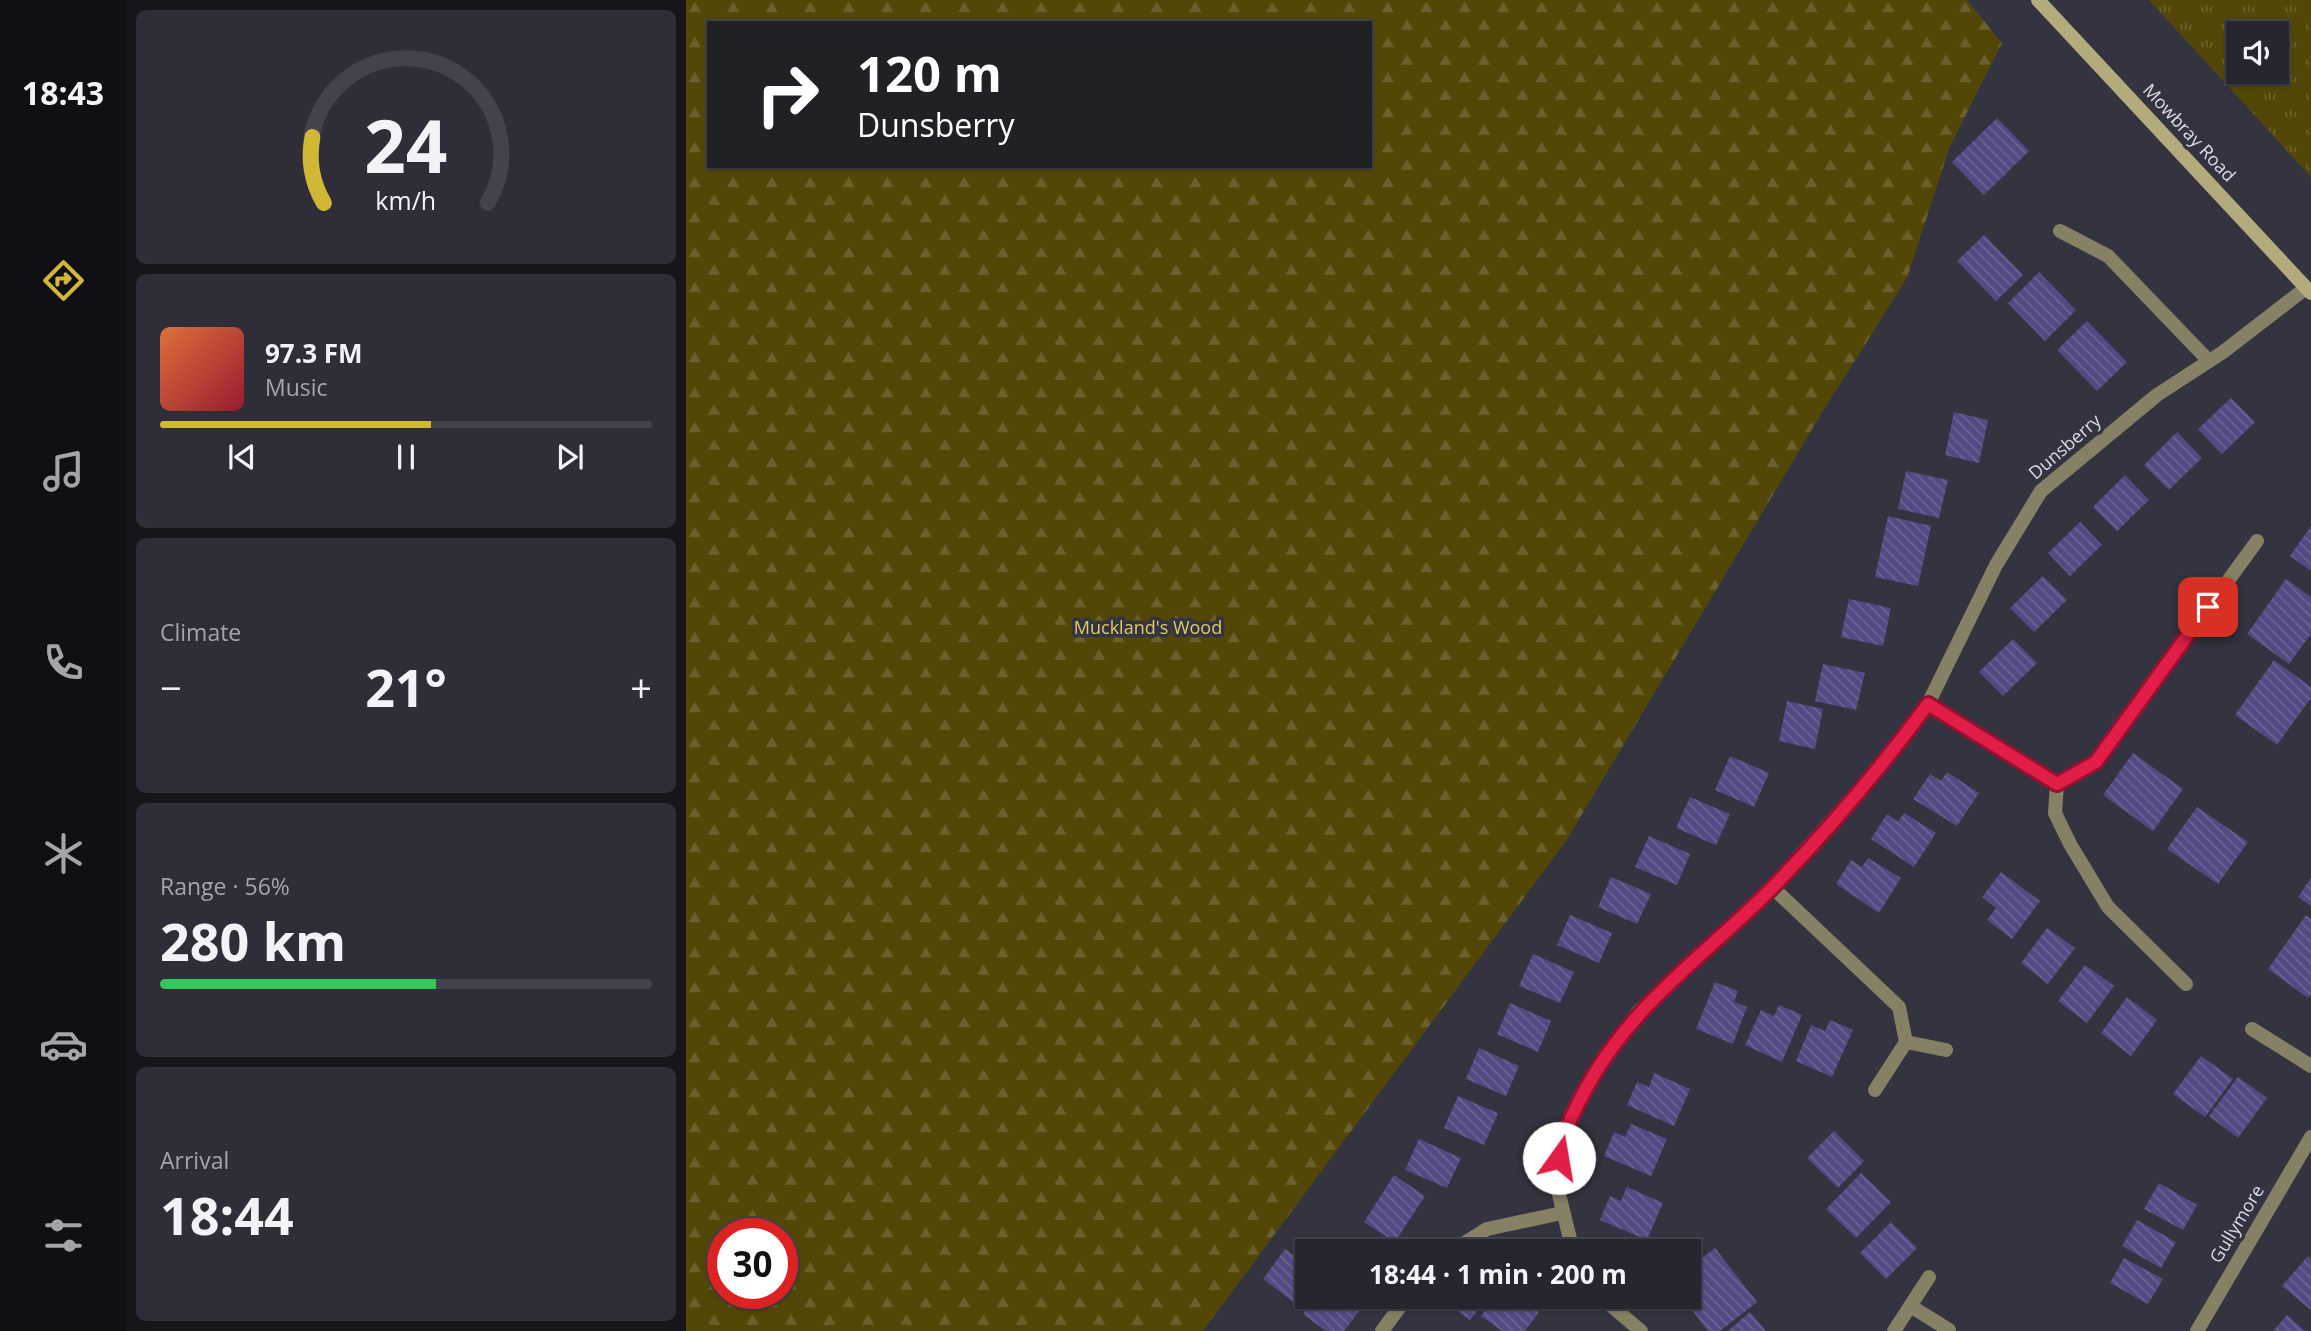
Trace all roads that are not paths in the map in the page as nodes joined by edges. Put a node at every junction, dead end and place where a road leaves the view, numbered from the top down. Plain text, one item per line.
1 (2038, 0) edge
2 (2060, 231) dead end
3 (2308, 290) edge
4 (2209, 361) junction
5 (2257, 541) dead end
6 (1928, 704) junction
7 (2057, 784) junction
8 (1772, 887) junction
9 (2186, 984) dead end
10 (2252, 1029) dead end
11 (1906, 1042) junction
12 (1947, 1050) dead end
13 (2311, 1066) edge
14 (1875, 1090) dead end
15 (2311, 1137) edge
16 (1562, 1213) junction
17 (1471, 1239) edge
18 (1570, 1239) edge
19 (1929, 1278) dead end
20 (1912, 1307) junction
21 (1398, 1309) edge
22 (1615, 1309) edge
23 (1949, 1330) edge
24 (1382, 1331) edge
25 (1640, 1331) edge
26 (1894, 1331) edge
27 (2197, 1331) edge

1 - 3 street, Mowbray Road
2 - 4 street
3 - 4 street, Dunsberry
4 - 6 street, Dunsberry
5 - 7 street
6 - 7 street
6 - 8 street, Dunsberry
7 - 9 street
8 - 11 street
8 - 16 street, Dunsberry
10 - 13 street
11 - 12 street
11 - 14 street
15 - 27 street, Gullymore
16 - 17 street
16 - 18 street, Dunsberry
19 - 20 street
20 - 23 street
20 - 26 street
21 - 24 street
22 - 25 street

